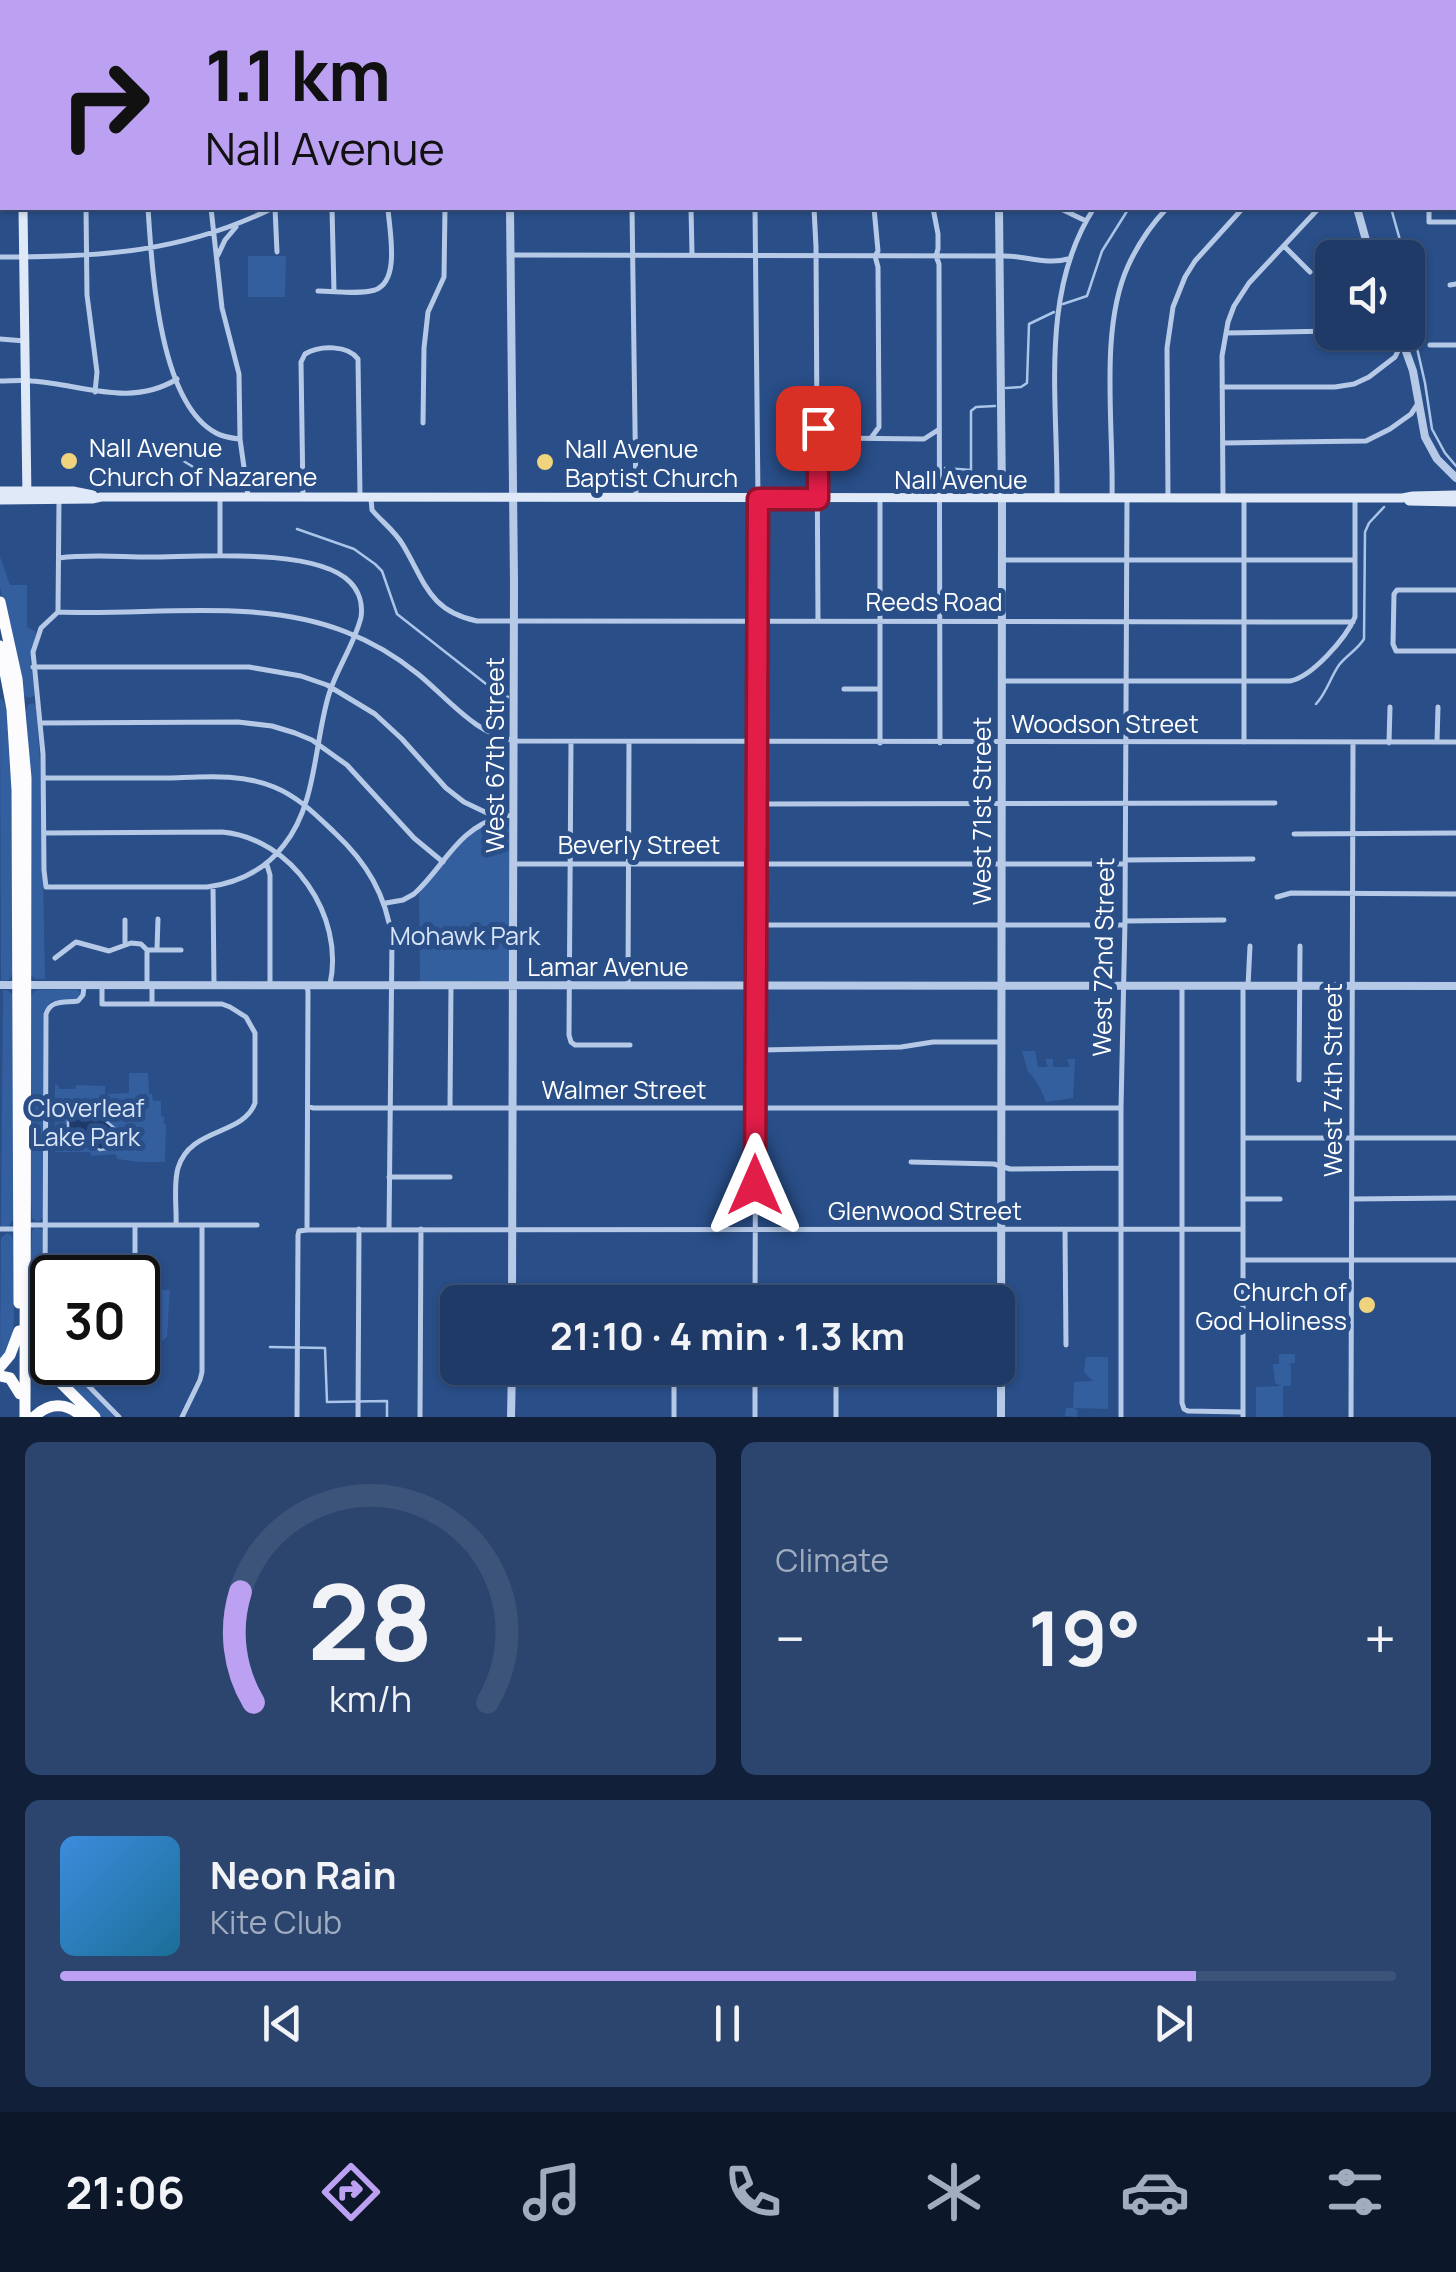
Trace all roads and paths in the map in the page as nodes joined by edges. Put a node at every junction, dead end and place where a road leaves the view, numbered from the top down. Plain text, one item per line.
1 (23, 210) edge
2 (86, 210) edge
3 (148, 210) edge
4 (212, 210) edge
5 (270, 210) edge
6 (274, 210) edge
7 (332, 210) edge
8 (388, 210) edge
9 (445, 210) edge
10 (510, 210) edge
11 (632, 210) edge
12 (692, 210) edge
13 (755, 210) edge
14 (814, 210) edge
15 (874, 210) edge
16 (933, 210) edge
17 (999, 210) edge
18 (1063, 210) edge
19 (1093, 210) edge
20 (1165, 210) edge
21 (1242, 210) edge
22 (1318, 210) edge
23 (1357, 210) edge
24 (1429, 210) edge
25 (1086, 221) junction
26 (1456, 222) edge
27 (239, 224) junction
28 (213, 233) junction
29 (1366, 240) edge
30 (1283, 246) junction
31 (151, 249) junction
32 (278, 252) dead end
33 (86, 256) junction
34 (511, 256) junction
35 (633, 256) junction
36 (692, 256) junction
37 (755, 256) junction
38 (816, 256) junction
39 (875, 256) junction
40 (936, 256) junction
41 (1000, 256) junction
42 (0, 257) edge
43 (24, 257) junction
44 (1068, 259) junction
45 (216, 262) junction
46 (1056, 262) junction
47 (1064, 272) junction
48 (1310, 272) dead end
49 (318, 291) dead end
50 (334, 292) junction
51 (1228, 322) junction
52 (1315, 330) edge
53 (1238, 332) junction
54 (1225, 333) junction
55 (0, 339) edge
56 (25, 341) junction
57 (1430, 345) dead end
58 (1456, 345) edge
59 (1397, 350) edge
60 (1406, 350) edge
61 (1395, 357) junction
62 (1409, 358) junction
63 (177, 379) junction
64 (26, 380) junction
65 (0, 381) edge
66 (1222, 386) junction
67 (95, 392) junction
68 (1418, 402) junction
69 (1406, 418) junction
70 (1420, 420) junction
71 (423, 423) dead end
72 (879, 427) junction
73 (818, 428) junction
74 (940, 429) junction
75 (832, 438) junction
76 (871, 438) junction
77 (887, 438) junction
78 (924, 438) junction
79 (240, 439) junction
80 (1223, 443) junction
81 (940, 450) junction
82 (818, 452) junction
83 (1453, 475) edge
84 (0, 491) edge
85 (27, 496) junction
86 (101, 497) junction
87 (1454, 497) edge
88 (220, 498) junction
89 (248, 498) junction
90 (303, 498) junction
91 (366, 498) junction
92 (1112, 498) junction
93 (1127, 498) junction
94 (1168, 498) junction
95 (1223, 498) junction
96 (1244, 498) junction
97 (1356, 498) junction
98 (514, 499) junction
99 (636, 499) junction
100 (758, 499) junction
101 (818, 499) junction
102 (880, 499) junction
103 (941, 499) junction
104 (1002, 499) junction
105 (1057, 499) junction
106 (0, 500) edge
107 (59, 500) junction
108 (220, 556) junction
109 (59, 558) junction
110 (1002, 560) junction
111 (1127, 560) junction
112 (1244, 560) junction
113 (1356, 560) junction
114 (1456, 590) edge
115 (0, 602) edge
116 (58, 612) junction
117 (880, 620) junction
118 (940, 620) junction
119 (1244, 620) junction
120 (514, 621) junction
121 (757, 621) junction
122 (818, 621) junction
123 (1002, 621) junction
124 (1127, 621) junction
125 (1353, 622) junction
126 (354, 635) junction
127 (0, 646) edge
128 (1456, 651) edge
129 (34, 668) junction
130 (1001, 681) junction
131 (1127, 681) junction
132 (1244, 681) junction
133 (332, 688) junction
134 (844, 688) dead end
135 (880, 689) junction
136 (11, 698) edge
137 (38, 700) junction
138 (1390, 707) dead end
139 (1438, 707) dead end
140 (40, 723) junction
141 (514, 740) junction
142 (629, 742) junction
143 (757, 742) junction
144 (940, 742) junction
145 (1126, 742) junction
146 (1244, 742) junction
147 (1353, 742) junction
148 (1389, 742) junction
149 (1437, 742) junction
150 (1456, 742) edge
151 (572, 743) junction
152 (880, 743) junction
153 (1001, 743) junction
154 (317, 744) junction
155 (44, 778) junction
156 (1126, 803) junction
157 (1276, 803) dead end
158 (757, 804) junction
159 (1001, 804) junction
160 (304, 805) junction
161 (484, 812) junction
162 (514, 816) junction
163 (484, 821) junction
164 (44, 833) junction
165 (1294, 834) dead end
166 (1352, 834) junction
167 (1456, 834) edge
168 (278, 853) junction
169 (1253, 859) dead end
170 (442, 862) junction
171 (1125, 862) junction
172 (513, 864) junction
173 (571, 864) junction
174 (757, 864) junction
175 (1001, 864) junction
176 (267, 865) junction
177 (628, 865) junction
178 (213, 886) junction
179 (1352, 894) junction
180 (1456, 894) edge
181 (1277, 897) dead end
182 (384, 903) junction
183 (158, 919) dead end
184 (125, 920) dead end
185 (1224, 920) dead end
186 (1125, 923) junction
187 (756, 925) junction
188 (1001, 925) junction
189 (125, 945) junction
190 (1250, 946) dead end
191 (1300, 946) dead end
192 (147, 950) junction
193 (157, 950) junction
194 (182, 950) dead end
195 (55, 958) dead end
196 (0, 985) edge
197 (22, 985) junction
198 (150, 985) junction
199 (214, 985) junction
200 (306, 985) junction
201 (329, 985) junction
202 (391, 985) junction
203 (84, 986) junction
204 (102, 986) junction
205 (270, 986) junction
206 (450, 986) junction
207 (513, 986) junction
208 (570, 986) junction
209 (628, 986) junction
210 (756, 986) junction
211 (1000, 986) junction
212 (1124, 986) junction
213 (1182, 986) junction
214 (1246, 986) junction
215 (1300, 986) junction
216 (1352, 986) junction
217 (1456, 986) edge
218 (152, 1004) junction
219 (1000, 1042) junction
220 (630, 1044) dead end
221 (756, 1050) junction
222 (1300, 1080) dead end
223 (308, 1106) junction
224 (390, 1108) junction
225 (450, 1108) junction
226 (512, 1108) junction
227 (756, 1108) junction
228 (1000, 1108) junction
229 (1120, 1108) junction
230 (1243, 1138) junction
231 (1456, 1138) edge
232 (1353, 1139) junction
233 (911, 1162) dead end
234 (1000, 1166) junction
235 (1121, 1168) junction
236 (389, 1177) junction
237 (450, 1177) dead end
238 (1456, 1198) edge
239 (1243, 1199) junction
240 (1280, 1199) dead end
241 (1352, 1199) junction
242 (45, 1224) junction
243 (135, 1225) junction
244 (176, 1225) junction
245 (202, 1225) junction
246 (257, 1225) dead end
247 (22, 1227) junction
248 (0, 1229) edge
249 (755, 1229) junction
250 (1000, 1229) junction
251 (307, 1230) junction
252 (358, 1230) junction
253 (389, 1230) junction
254 (421, 1230) junction
255 (512, 1230) junction
256 (1066, 1230) junction
257 (1121, 1230) junction
258 (1182, 1230) junction
259 (1243, 1230) junction
260 (45, 1255) edge
261 (134, 1255) edge
262 (1243, 1260) junction
263 (1352, 1260) junction
264 (1456, 1260) edge
265 (512, 1285) edge
266 (755, 1285) edge
267 (1000, 1285) edge
268 (1278, 1320) dead end
269 (1243, 1321) junction
270 (23, 1331) junction
271 (1066, 1345) dead end
272 (0, 1367) edge
273 (0, 1376) edge
274 (87, 1385) edge
275 (512, 1385) edge
276 (674, 1385) edge
277 (755, 1385) edge
278 (836, 1385) edge
279 (1000, 1385) edge
280 (20, 1394) junction
281 (1243, 1415) edge
282 (1000, 1416) edge
283 (22, 1417) edge
284 (34, 1417) edge
285 (82, 1417) edge
286 (95, 1417) edge
287 (118, 1417) edge
288 (182, 1417) edge
289 (297, 1417) edge
290 (358, 1417) edge
291 (420, 1417) edge
292 (511, 1417) edge
293 (674, 1417) edge
294 (755, 1417) edge
295 (836, 1417) edge
296 (1121, 1417) edge
297 (1352, 1417) edge

1 - 43 main road
2 - 33 street
3 - 31 street
4 - 28 street
5 - 27 street
6 - 32 street
7 - 50 street
8 - 50 street
9 - 71 street
10 - 34 street, West 67th Street
11 - 35 street
12 - 36 street
13 - 37 street
14 - 38 street
15 - 39 street
16 - 40 street
17 - 41 street, West 71st Street
18 - 25 street
19 - 25 street
20 - 92 street
21 - 94 street
22 - 30 street
23 - 29 street
24 - 26 street
25 - 44 street
27 - 28 street
27 - 45 street
28 - 31 street
28 - 45 street
30 - 48 street
30 - 51 street
31 - 33 street
31 - 63 street
33 - 43 street
33 - 67 street
34 - 35 street
34 - 98 street, West 67th Street
35 - 36 street
35 - 99 street
36 - 37 street
37 - 38 street
37 - 100 street
38 - 39 street
38 - 73 street
39 - 40 street
39 - 72 street
40 - 41 street
40 - 74 street
41 - 46 street
41 - 104 street, West 71st Street
42 - 43 street
43 - 56 main road
44 - 46 street
44 - 47 street
45 - 79 street
46 - 47 street
47 - 105 street
49 - 50 street
51 - 53 street
51 - 54 street
52 - 53 street
53 - 54 street
54 - 66 street
55 - 56 street
56 - 64 main road
57 - 58 street
59 - 61 street
60 - 62 street
61 - 62 street
61 - 66 street
62 - 68 street
63 - 67 street
63 - 79 street
64 - 65 street
64 - 67 street
64 - 85 main road
66 - 80 street
68 - 69 street
68 - 70 street
69 - 70 street
69 - 80 street
70 - 83 street
72 - 76 street
72 - 77 street
73 - 75 street
73 - 82 street
74 - 78 street
74 - 81 street
75 - 76 street
75 - 82 street
76 - 77 street
77 - 78 street
78 - 81 street
79 - 89 street
80 - 95 street
81 - 103 street
82 - 101 street
83 - 87 street
84 - 85 main road, Nall Avenue
85 - 86 main road, Nall Avenue
85 - 106 main road, Nall Avenue
85 - 107 main road, Nall Avenue
86 - 88 main road, Nall Avenue
86 - 107 main road, Nall Avenue
87 - 97 main road, Nall Avenue
88 - 89 main road, Nall Avenue
88 - 108 street
89 - 90 main road, Nall Avenue
90 - 91 main road, Nall Avenue
90 - 91 street
91 - 98 main road, Nall Avenue
91 - 120 street, Reeds Road
92 - 93 main road, Nall Avenue
92 - 105 main road, Nall Avenue
93 - 94 main road, Nall Avenue
93 - 111 street, West 72nd Street
94 - 95 main road, Nall Avenue
95 - 96 main road, Nall Avenue
96 - 97 main road, Nall Avenue
96 - 112 street
97 - 113 street
98 - 99 main road, Nall Avenue
98 - 120 street, West 67th Street
99 - 100 main road, Nall Avenue
100 - 101 main road, Nall Avenue
100 - 121 street
101 - 102 main road, Nall Avenue
101 - 122 street
102 - 103 main road, Nall Avenue
102 - 117 street
103 - 104 main road, Nall Avenue
103 - 118 street
104 - 105 main road, Nall Avenue
104 - 110 street, West 71st Street
107 - 109 street
108 - 109 street
108 - 126 street
109 - 116 street
110 - 111 street
110 - 123 street, West 71st Street
111 - 112 street
111 - 124 street, West 72nd Street
112 - 113 street
112 - 119 street
113 - 125 street
114 - 128 street
115 - 136 highway
116 - 126 street
116 - 129 street
117 - 118 street, Reeds Road
117 - 122 street, Reeds Road
117 - 135 street
118 - 123 street, Reeds Road
118 - 144 street
119 - 124 street, Reeds Road
119 - 125 street, Reeds Road
119 - 132 street
120 - 121 street, Reeds Road
120 - 141 street, West 67th Street
121 - 122 street, Reeds Road
121 - 143 street
123 - 124 street, Reeds Road
123 - 130 street, West 71st Street
124 - 131 street, West 72nd Street
125 - 132 street
126 - 133 street
126 - 141 street
127 - 136 highway
129 - 133 street
129 - 137 street
130 - 131 street
130 - 153 street, West 71st Street
131 - 132 street
131 - 145 street, West 72nd Street
132 - 146 street
133 - 154 street
133 - 161 street
134 - 135 street
135 - 152 street
136 - 137 street
136 - 197 highway
137 - 140 street
138 - 148 street
139 - 149 street
140 - 154 street
140 - 155 street
141 - 151 street, Woodson Street
141 - 162 street, West 67th Street
142 - 143 street, Woodson Street
142 - 151 street, Woodson Street
142 - 177 street
143 - 152 street, Woodson Street
143 - 158 street
144 - 152 street, Woodson Street
144 - 153 street, Woodson Street
145 - 146 street, Woodson Street
145 - 153 street, Woodson Street
145 - 156 street, West 72nd Street
146 - 147 street, Woodson Street
147 - 148 street, Woodson Street
147 - 166 street, West 74th Street
148 - 149 street, Woodson Street
149 - 150 street, Woodson Street
151 - 173 street
153 - 159 street, West 71st Street
154 - 160 street
154 - 170 street
155 - 160 street
155 - 164 street
156 - 157 street
156 - 159 street
156 - 171 street, West 72nd Street
158 - 159 street
158 - 174 street
159 - 175 street, West 71st Street
160 - 168 street
160 - 182 street
161 - 162 street
161 - 163 street
162 - 163 street
162 - 172 street, West 67th Street
163 - 170 street
164 - 168 street
164 - 178 street
165 - 166 street
166 - 167 street
166 - 179 street, West 74th Street
168 - 176 street
168 - 201 street
169 - 171 street, Beverly Street
170 - 182 street
171 - 175 street, Beverly Street
171 - 186 street, West 72nd Street
172 - 173 street, Beverly Street
172 - 207 street, West 67th Street
173 - 177 street, Beverly Street
173 - 208 street
174 - 175 street, Beverly Street
174 - 177 street, Beverly Street
174 - 187 street
175 - 188 street, West 71st Street
176 - 178 street
176 - 205 street
177 - 209 street
178 - 199 street
179 - 180 street
179 - 181 street
179 - 216 street, West 74th Street
182 - 202 street
183 - 193 street
184 - 189 street
185 - 186 street
186 - 188 street
186 - 212 street, West 72nd Street
187 - 188 street
187 - 210 street
188 - 211 street, West 71st Street
189 - 192 street
189 - 195 street
190 - 214 street
191 - 215 street
192 - 193 street
192 - 198 street
193 - 194 street
196 - 197 street, Lamar Avenue
197 - 203 street, Lamar Avenue
197 - 247 highway
197 - 247 highway
198 - 199 street, Lamar Avenue
198 - 204 street, Lamar Avenue
198 - 218 street
199 - 205 street, Lamar Avenue
200 - 201 street, Lamar Avenue
200 - 205 street, Lamar Avenue
200 - 223 street
201 - 202 street, Lamar Avenue
202 - 206 street, Lamar Avenue
202 - 224 street
203 - 204 street, Lamar Avenue
203 - 242 street
204 - 218 street
206 - 207 street, Lamar Avenue
206 - 225 street
207 - 208 street, Lamar Avenue
207 - 226 street, West 67th Street
208 - 209 street, Lamar Avenue
208 - 220 street
209 - 210 street, Lamar Avenue
210 - 211 street, Lamar Avenue
210 - 221 street
211 - 212 street, Lamar Avenue
211 - 219 street, West 71st Street
212 - 213 street, Lamar Avenue
212 - 229 street, West 72nd Street
213 - 214 street, Lamar Avenue
213 - 258 street
214 - 215 street, Lamar Avenue
214 - 230 street
215 - 216 street, Lamar Avenue
215 - 222 street
216 - 217 street, Lamar Avenue
216 - 232 street, West 74th Street
218 - 244 street
219 - 221 street
219 - 228 street, West 71st Street
221 - 227 street
223 - 224 street, Walmer Street
223 - 251 street
224 - 225 street, Walmer Street
224 - 236 street
225 - 226 street, Walmer Street
226 - 227 street, Walmer Street
226 - 255 street, West 67th Street
227 - 228 street, Walmer Street
227 - 249 street
228 - 229 street, Walmer Street
228 - 234 street, West 71st Street
229 - 235 street, West 72nd Street
230 - 232 street
230 - 239 street
231 - 232 street
232 - 241 street, West 74th Street
233 - 234 street
234 - 235 street
234 - 250 street, West 71st Street
235 - 257 street, West 72nd Street
236 - 237 street
236 - 253 street
238 - 241 street
239 - 240 street
239 - 259 street
241 - 263 street, West 74th Street
242 - 243 street
242 - 247 street
242 - 260 street
243 - 244 street
243 - 261 street
244 - 245 street
245 - 246 street
245 - 288 street
247 - 248 street
247 - 270 highway
247 - 270 highway
249 - 250 street, Glenwood Street
249 - 255 street, Glenwood Street
249 - 266 street
250 - 256 street, Glenwood Street
250 - 267 street, West 71st Street
251 - 252 street, Glenwood Street
251 - 289 street
252 - 253 street, Glenwood Street
252 - 290 street
253 - 254 street, Glenwood Street
254 - 255 street, Glenwood Street
254 - 291 street
255 - 265 street, West 67th Street
256 - 257 street, Glenwood Street
256 - 271 street
257 - 258 street, Glenwood Street
257 - 296 street, West 72nd Street
258 - 259 street, Glenwood Street
258 - 281 street
259 - 262 street
262 - 263 street
262 - 269 street
263 - 264 street
263 - 297 street, West 74th Street
268 - 269 street
269 - 281 street
270 - 272 highway
270 - 280 highway
270 - 283 highway
270 - 286 highway
273 - 280 highway
274 - 287 street
275 - 292 street
276 - 293 street
277 - 294 street
278 - 295 street
279 - 282 street, West 71st Street
280 - 283 highway
284 - 285 highway

